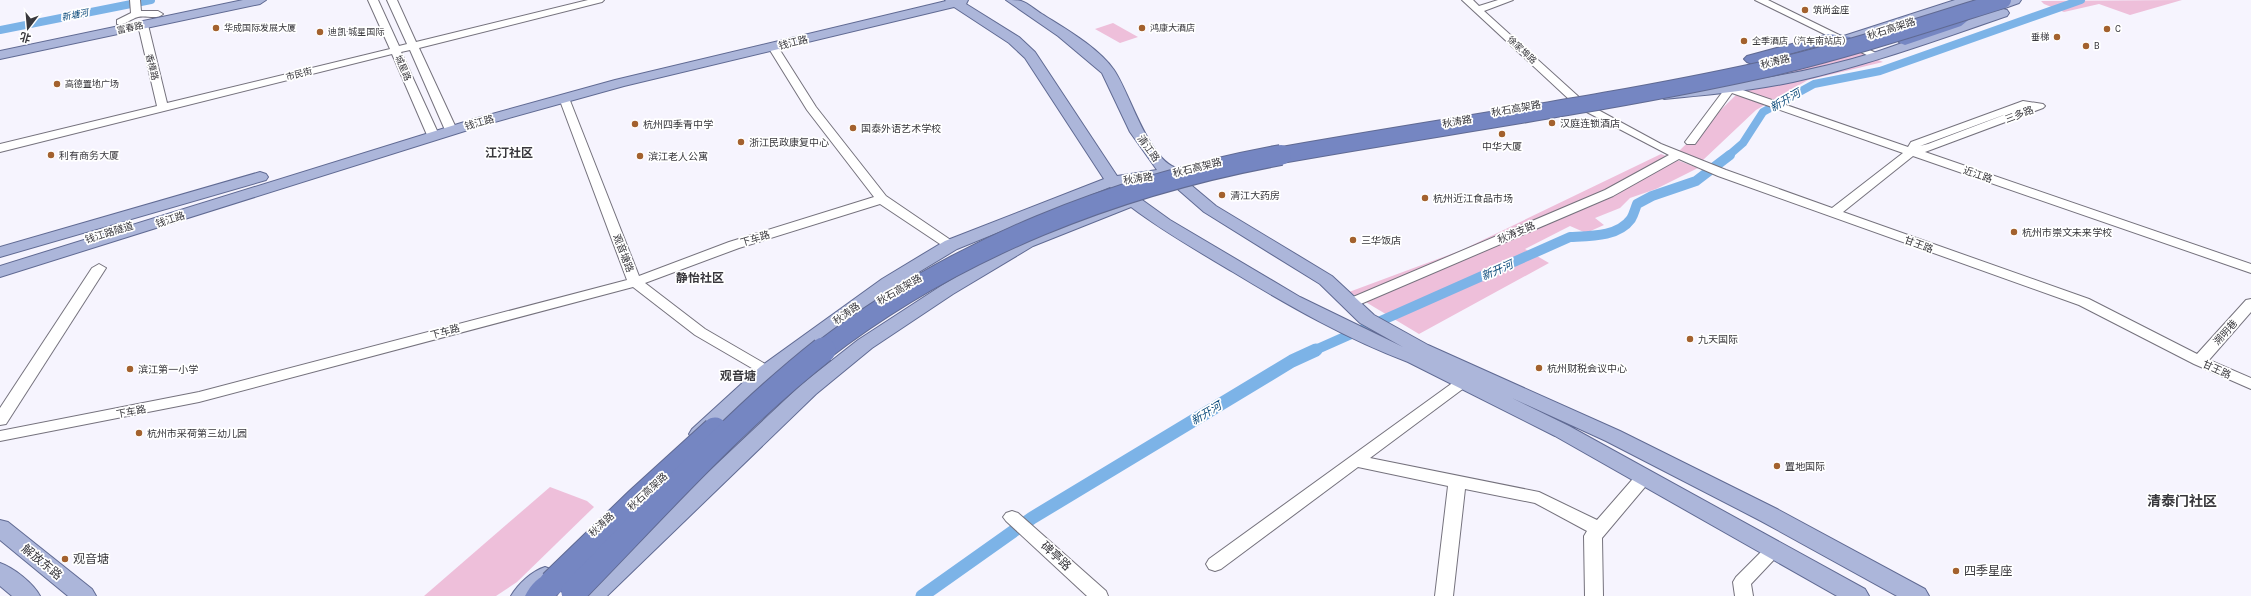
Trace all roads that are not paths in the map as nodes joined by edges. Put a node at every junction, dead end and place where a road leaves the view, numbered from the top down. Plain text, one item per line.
1 (224, 0) edge
2 (260, 0) edge
3 (373, 0) edge
4 (392, 0) edge
5 (598, 0) edge
6 (935, 0) edge
7 (1012, 0) edge
8 (1467, 0) edge
9 (1508, 0) edge
10 (1760, 0) edge
11 (1968, 0) edge
12 (1978, 0) edge
13 (958, 1) edge
14 (2005, 1) edge
15 (136, 6) edge
16 (1479, 9) junction
17 (158, 14) junction
18 (1965, 17) junction
19 (120, 22) junction
20 (143, 25) junction
21 (1845, 40) junction
22 (413, 46) junction
23 (0, 47) edge
24 (773, 47) junction
25 (1862, 48) junction
26 (395, 50) junction
27 (0, 55) edge
28 (1877, 56) junction
29 (1707, 76) junction
30 (1724, 86) junction
31 (564, 98) junction
32 (1581, 104) junction
33 (163, 108) junction
34 (448, 124) junction
35 (430, 130) junction
36 (1415, 132) junction
37 (1346, 138) junction
38 (1691, 142) dead end
39 (0, 148) edge
40 (1911, 152) junction
41 (1678, 155) junction
42 (1100, 160) junction
43 (286, 175) junction
44 (1174, 178) junction
45 (1113, 181) junction
46 (1086, 191) junction
47 (882, 199) junction
48 (1132, 200) junction
49 (1834, 213) junction
50 (951, 245) junction
51 (0, 252) edge
52 (0, 258) edge
53 (0, 265) edge
54 (99, 268) dead end
55 (2251, 270) edge
56 (0, 272) edge
57 (635, 282) junction
58 (1351, 303) junction
59 (2251, 303) edge
60 (1418, 353) junction
61 (2199, 361) junction
62 (767, 371) junction
63 (1463, 382) junction
64 (2251, 384) edge
65 (0, 420) edge
66 (0, 436) edge
67 (1355, 461) junction
68 (1644, 477) junction
69 (1457, 483) junction
70 (1012, 517) dead end
71 (0, 528) edge
72 (1599, 529) junction
73 (1774, 550) junction
74 (1215, 564) dead end
75 (0, 573) edge
76 (28, 596) edge
77 (84, 596) edge
78 (523, 596) edge
79 (539, 596) edge
80 (571, 596) edge
81 (592, 596) edge
82 (1099, 596) edge
83 (1444, 596) edge
84 (1594, 596) edge
85 (1744, 596) edge
86 (1857, 596) edge
87 (1917, 596) edge

1 - 17 main road, 富春路
2 - 20 main road, 富春路
3 - 26 street, 城星路
4 - 22 street, 城星路
5 - 22 street, 市民街
6 - 34 main road, 钱江路
7 - 44 main road, 清江路
8 - 16 street, 徐家埠路
9 - 16 street
10 - 21 street
11 - 21 main road, 秋涛路
12 - 37 highway, 秋石高架路
13 - 24 main road, 钱江路
13 - 42 main road
14 - 18 main road, 秋涛路
14 - 28 main road
14 - 36 highway, 秋石高架路, bridge
15 - 17 street
15 - 19 street
16 - 32 street, 徐家埠路
17 - 19 main road, 富春路
18 - 25 main road, 秋涛路
18 - 36 highway, bridge
19 - 23 main road, 富春路
20 - 27 main road, 富春路
20 - 33 street, 香樟路
21 - 25 street
21 - 29 main road, 秋涛路
21 - 37 highway
22 - 26 street, 市民街
22 - 34 street, 城星路
24 - 31 main road, 钱江路
24 - 47 street
25 - 28 street
25 - 30 main road, 秋涛路
26 - 33 street, 市民街
26 - 35 street, 城星路
28 - 30 main road
29 - 30 street, 近江路
29 - 32 main road, 秋涛路
30 - 32 main road, 秋涛路
30 - 38 street
30 - 40 street, 近江路
31 - 34 main road, 钱江路
31 - 57 street, 观音塘路
32 - 41 street, 甘王路
32 - 44 main road, 秋涛路
33 - 39 street, 市民街
34 - 35 main road, 钱江路
35 - 43 main road, 钱江路
36 - 80 highway, 秋石高架路, bridge
37 - 79 highway, 秋石高架路, bridge
40 - 40 street, 三多路
40 - 49 street, 三多路
40 - 55 street, 近江路
41 - 49 street, 甘王路
41 - 58 street, 秋涛支路
42 - 45 main road
42 - 46 main road
43 - 51 main road, 钱江路
43 - 52 main road, 钱江路隧道
43 - 53 main road, 钱江路隧道
43 - 56 main road, 钱江路
44 - 45 main road, 秋涛路
44 - 48 main road, 秋涛路
44 - 58 main road, 清江路
45 - 46 main road, 秋涛路
45 - 48 main road
46 - 50 main road, 秋涛路
47 - 50 street
47 - 57 street, 下车路
48 - 60 main road
48 - 81 main road, 秋涛路
49 - 61 street, 甘王路
50 - 62 main road, 秋涛路
54 - 65 street
57 - 62 street, 观音塘路
57 - 66 street, 下车路
58 - 60 main road, 清江路
59 - 61 street, 溯明巷
60 - 63 main road
60 - 87 main road
61 - 64 street, 甘王路
62 - 78 main road, 秋涛路
63 - 67 street
63 - 68 main road
67 - 69 street
67 - 74 street
68 - 72 street
68 - 73 main road
69 - 72 street
69 - 83 street
70 - 82 street, 碑亭路
71 - 77 main road, 解放东路
72 - 84 street
73 - 85 street
73 - 86 main road
75 - 76 main road

